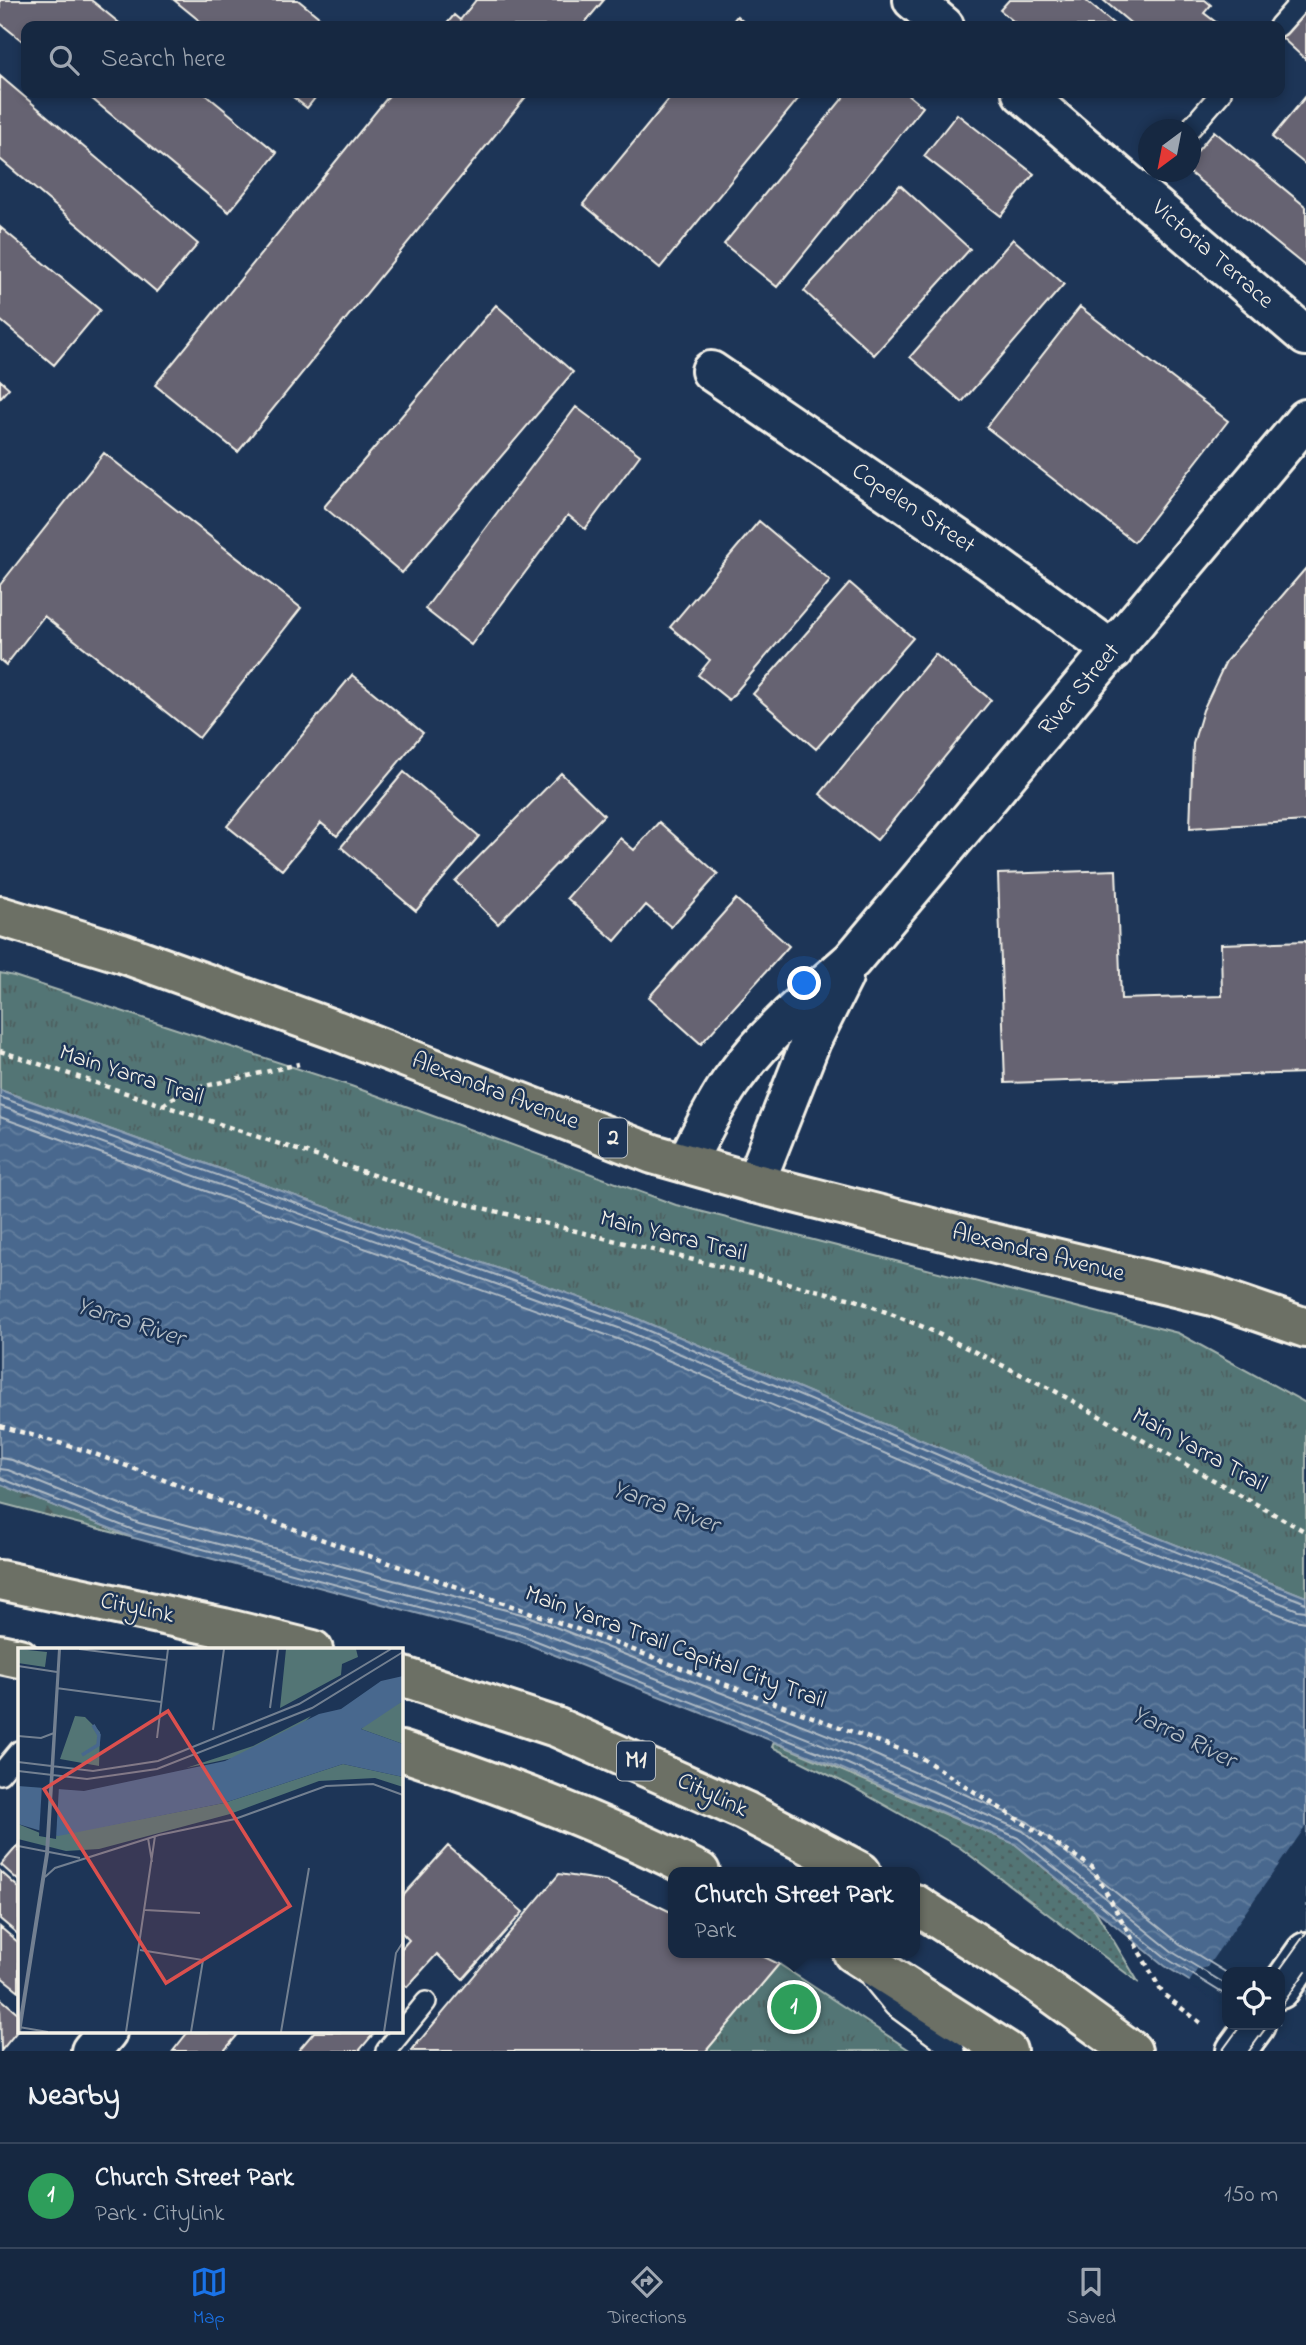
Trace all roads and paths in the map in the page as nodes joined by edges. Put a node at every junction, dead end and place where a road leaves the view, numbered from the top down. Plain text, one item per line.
1 (913, 0) edge
2 (1302, 0) edge
3 (938, 21) edge
4 (1283, 21) edge
5 (1029, 98) edge
6 (1217, 98) edge
7 (1199, 119) edge
8 (1138, 177) edge
9 (1145, 182) edge
10 (1306, 336) edge
11 (710, 371) dead end
12 (1306, 419) edge
13 (1112, 651) junction
14 (0, 916) edge
15 (852, 960) junction
16 (335, 1030) junction
17 (0, 1051) edge
18 (163, 1105) junction
19 (686, 1163) junction
20 (755, 1182) junction
21 (1243, 1304) junction
22 (1306, 1321) edge
23 (1306, 1328) edge
24 (0, 1426) edge
25 (1306, 1532) edge
26 (0, 1580) edge
27 (305, 1648) edge
28 (0, 1654) edge
29 (18, 1658) edge
30 (402, 1676) edge
31 (402, 1751) edge
32 (18, 1752) edge
33 (0, 1774) edge
34 (688, 1867) edge
35 (851, 1867) edge
36 (920, 1907) edge
37 (1306, 1952) edge
38 (857, 1958) edge
39 (861, 1958) edge
40 (1285, 1982) edge
41 (426, 2002) dead end
42 (1205, 2026) dead end
43 (1251, 2030) edge
44 (402, 2031) edge
45 (105, 2034) edge
46 (400, 2034) edge
47 (91, 2051) edge
48 (386, 2051) edge
49 (955, 2051) edge
50 (1007, 2051) edge
51 (1132, 2051) edge
52 (1236, 2051) edge

1 - 3 street
2 - 4 lane
5 - 8 street, Victoria Terrace
6 - 7 lane
9 - 10 street, Victoria Terrace
11 - 13 street, Copelen Street
12 - 13 street, River Street
13 - 15 street, River Street
14 - 16 main road, Alexandra Avenue / 2
15 - 19 street, River Street
15 - 20 street, River Street
16 - 18 path
16 - 19 main road, Alexandra Avenue / 2
17 - 18 path, Main Yarra Trail
18 - 25 path, Main Yarra Trail
19 - 20 main road, Alexandra Avenue / 2
20 - 21 main road, Alexandra Avenue / 2
21 - 22 street, Alexandra Avenue
21 - 23 main road, Alexandra Avenue / 2
24 - 42 path, Main Yarra Trail Capital City Trail
26 - 27 main road, CityLink
28 - 29 main road
30 - 35 main road, CityLink / M1
31 - 34 main road
32 - 33 lane
36 - 51 main road
37 - 40 street
38 - 49 lane
39 - 50 main road
41 - 44 lane
43 - 52 street
45 - 47 street
46 - 48 lane

